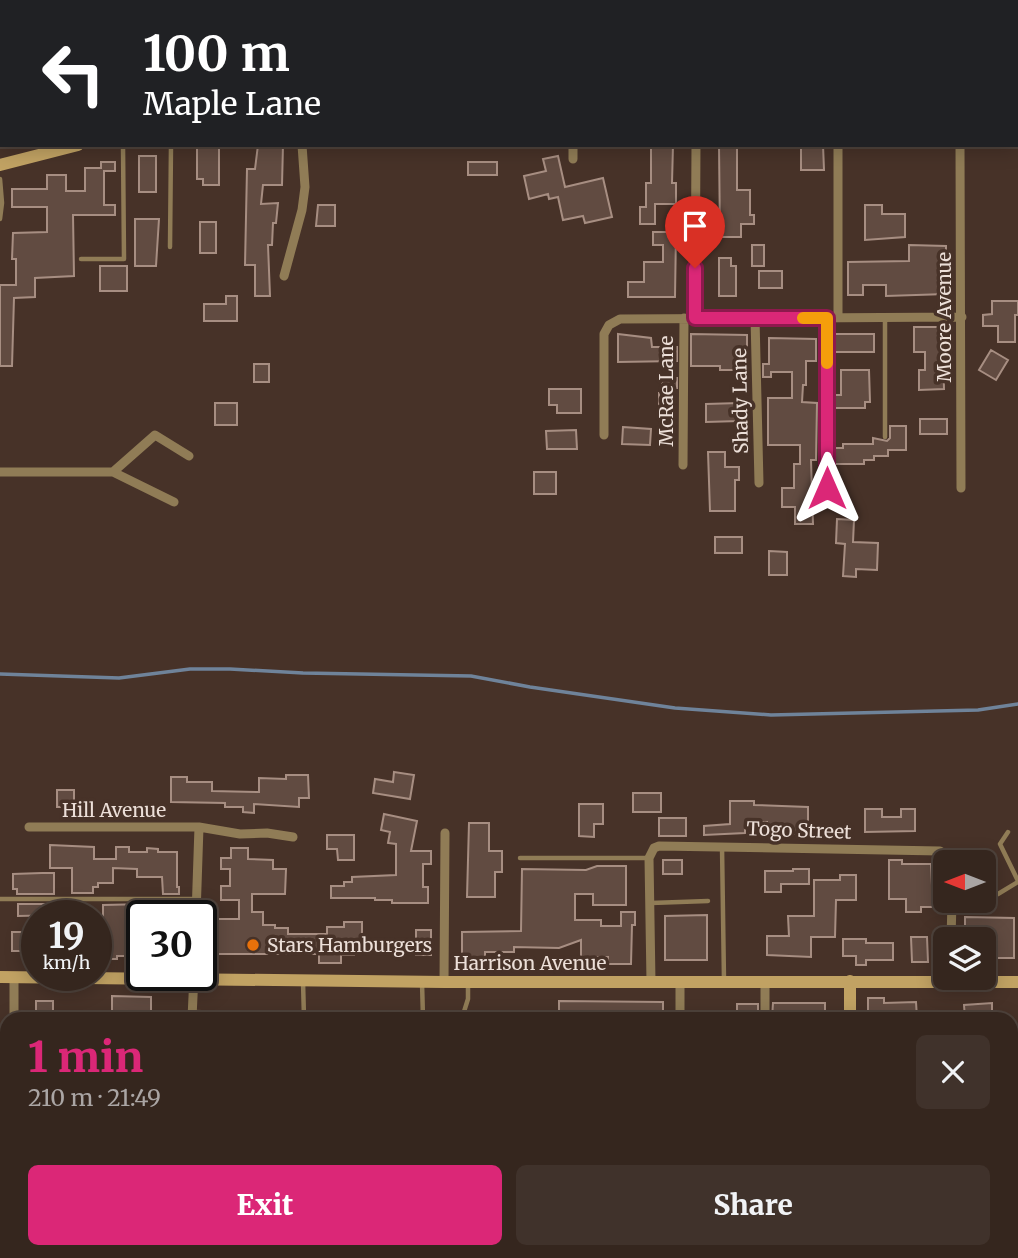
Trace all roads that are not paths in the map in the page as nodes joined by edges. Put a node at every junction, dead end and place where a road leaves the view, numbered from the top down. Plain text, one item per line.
1 (70, 147) edge
2 (123, 147) edge
3 (171, 147) edge
4 (302, 147) edge
5 (573, 147) edge
6 (696, 147) edge
7 (838, 147) edge
8 (960, 147) edge
9 (573, 159) dead end
10 (0, 165) edge
11 (0, 179) edge
12 (0, 219) edge
13 (170, 247) dead end
14 (81, 259) dead end
15 (284, 276) dead end
16 (962, 317) junction
17 (684, 318) junction
18 (695, 318) junction
19 (755, 318) junction
20 (827, 318) junction
21 (838, 318) junction
22 (886, 318) junction
23 (604, 435) dead end
24 (885, 437) dead end
25 (189, 456) dead end
26 (683, 466) dead end
27 (0, 472) edge
28 (113, 472) junction
29 (759, 483) dead end
30 (827, 488) dead end
31 (961, 488) dead end
32 (174, 502) dead end
33 (29, 827) dead end
34 (199, 827) junction
35 (1008, 832) dead end
36 (445, 833) dead end
37 (293, 837) dead end
38 (722, 845) junction
39 (933, 851) edge
40 (650, 855) junction
41 (520, 858) dead end
42 (1018, 881) edge
43 (996, 894) edge
44 (0, 899) edge
45 (197, 899) joint
46 (708, 901) dead end
47 (650, 903) junction
48 (126, 976) edge
49 (0, 977) edge
50 (14, 977) junction
51 (217, 977) edge
52 (933, 979) edge
53 (303, 980) junction
54 (765, 981) junction
55 (850, 981) junction
56 (996, 981) edge
57 (422, 982) junction
58 (444, 982) junction
59 (468, 982) junction
60 (651, 982) junction
61 (680, 982) junction
62 (724, 982) junction
63 (1018, 982) edge
64 (193, 991) edge
65 (14, 1012) edge
66 (192, 1012) edge
67 (304, 1012) edge
68 (423, 1012) edge
69 (464, 1012) edge
70 (680, 1012) edge
71 (765, 1012) edge
72 (850, 1012) edge

1 - 10 main road
2 - 14 lane
3 - 13 lane
4 - 15 street
5 - 9 street
6 - 18 street
7 - 21 street
8 - 16 street, Moore Avenue
11 - 12 lane
16 - 22 street
16 - 31 street, Moore Avenue
17 - 18 street
17 - 23 street
17 - 26 street, McRae Lane
18 - 19 street
19 - 20 street
19 - 29 street, Shady Lane
20 - 21 street
20 - 30 street
21 - 22 street
22 - 24 lane
25 - 28 street
27 - 28 street
28 - 32 street
33 - 34 street, Hill Avenue
34 - 37 street, Hill Avenue
34 - 45 street
35 - 42 lane
36 - 58 street
38 - 39 street, Togo Street
38 - 40 street, Togo Street
38 - 62 lane
40 - 41 lane
40 - 47 street
42 - 43 lane
44 - 45 lane
46 - 47 lane
47 - 60 street
48 - 50 main road, Harrison Avenue
49 - 50 main road, Harrison Avenue
50 - 65 street
51 - 53 main road, Harrison Avenue
52 - 55 main road, Harrison Avenue
53 - 57 main road, Harrison Avenue
53 - 67 lane
54 - 55 main road, Harrison Avenue
54 - 62 main road, Harrison Avenue
54 - 71 street
55 - 72 main road
56 - 63 main road, Harrison Avenue
57 - 58 main road, Harrison Avenue
57 - 68 lane
58 - 59 main road, Harrison Avenue
59 - 60 main road, Harrison Avenue
59 - 69 lane
60 - 61 main road, Harrison Avenue
61 - 62 main road, Harrison Avenue
61 - 70 street
64 - 66 street

